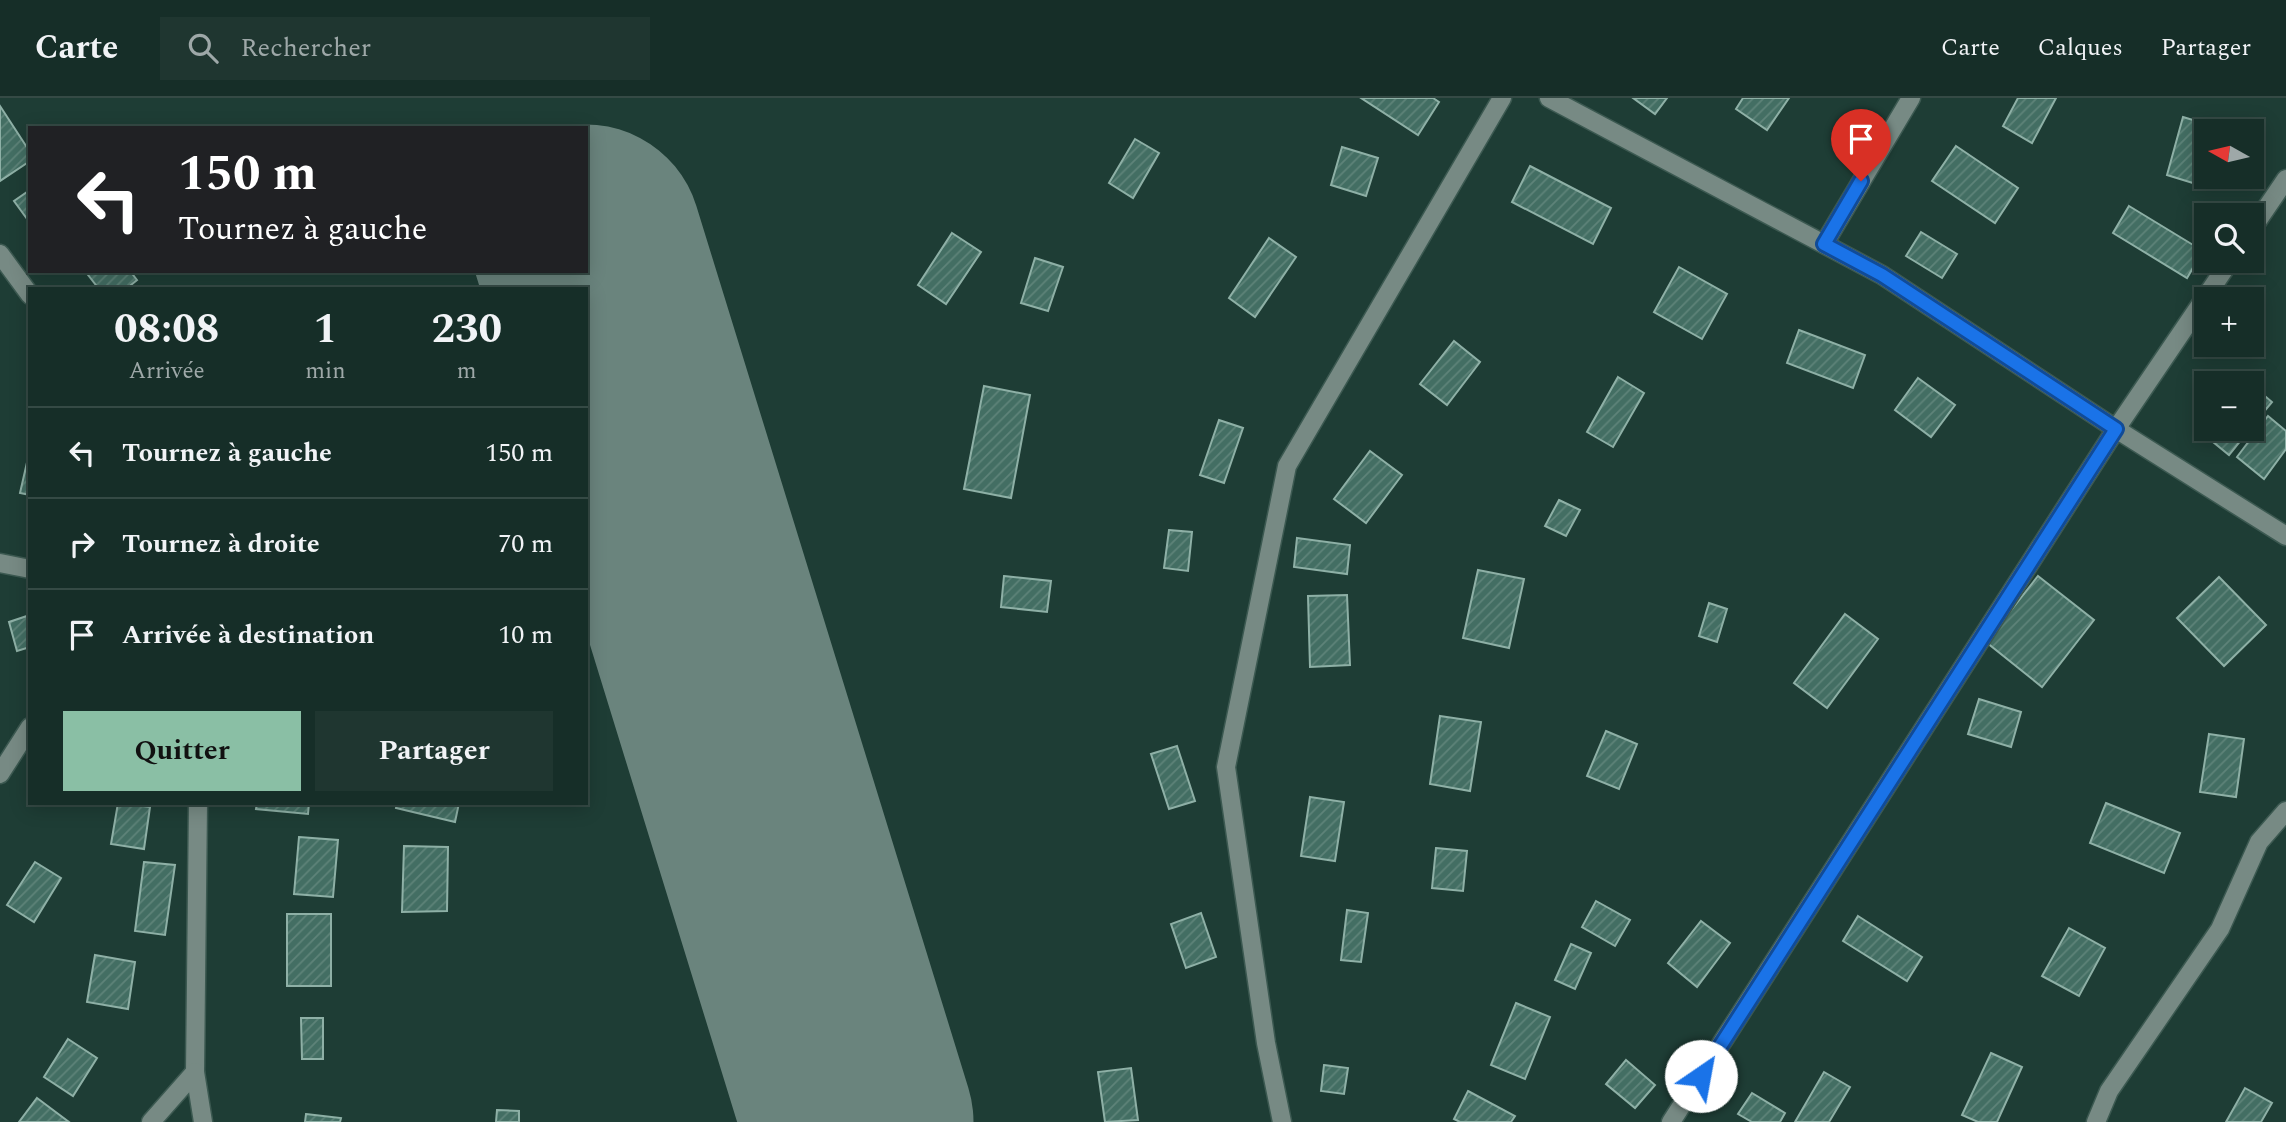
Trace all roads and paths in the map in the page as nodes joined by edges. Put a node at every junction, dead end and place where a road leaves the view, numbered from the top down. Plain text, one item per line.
1 (1502, 98) edge
2 (1549, 98) edge
3 (1911, 98) edge
4 (2286, 179) edge
5 (2264, 211) edge
6 (1824, 244) junction
7 (0, 254) edge
8 (2222, 273) edge
9 (28, 292) edge
10 (2116, 429) junction
11 (2286, 536) edge
12 (0, 563) edge
13 (28, 569) edge
14 (28, 730) edge
15 (0, 774) edge
16 (198, 805) edge
17 (2286, 810) edge
18 (195, 1072) junction
19 (151, 1122) edge
20 (203, 1122) edge
21 (1282, 1122) edge
22 (1671, 1122) edge
23 (2096, 1122) edge

1 - 21 street
2 - 6 street
3 - 6 street
4 - 5 street
6 - 10 street
7 - 9 street
8 - 10 street
10 - 11 street
10 - 22 street
12 - 13 street
14 - 15 street
16 - 18 street
17 - 23 street
18 - 19 street
18 - 20 street

